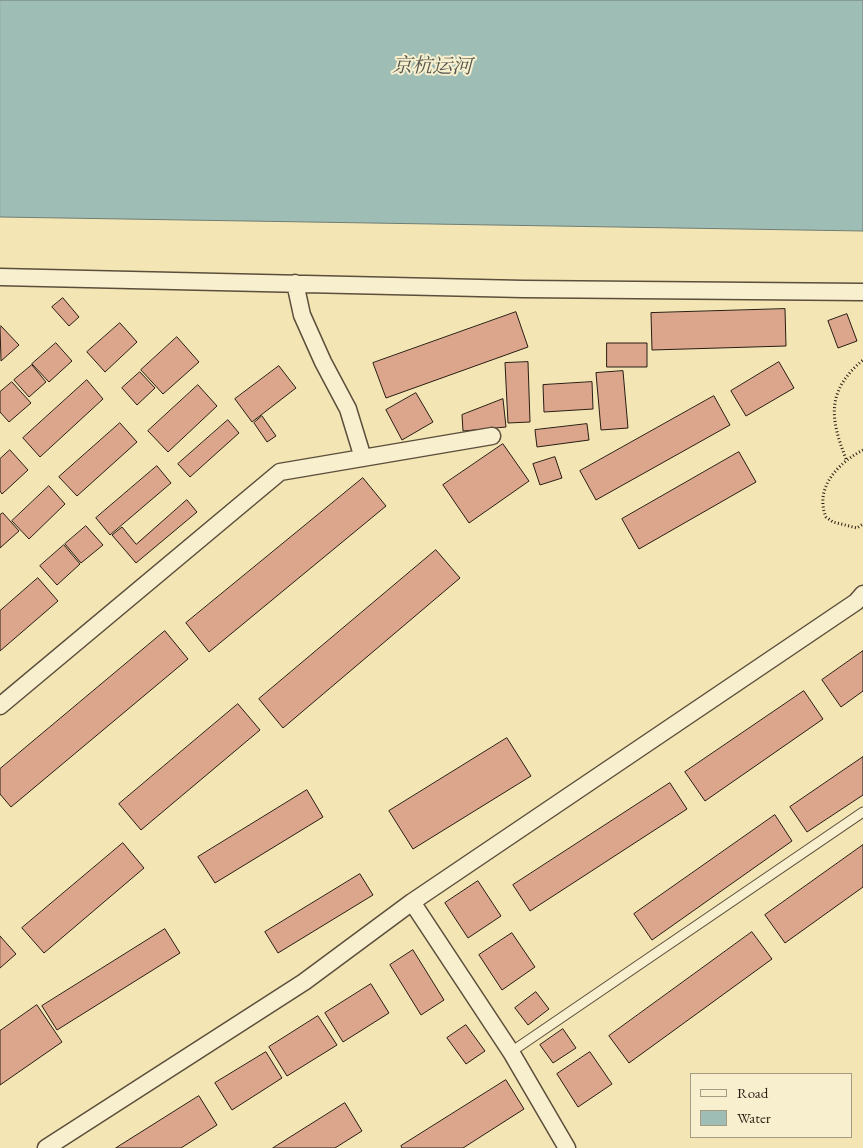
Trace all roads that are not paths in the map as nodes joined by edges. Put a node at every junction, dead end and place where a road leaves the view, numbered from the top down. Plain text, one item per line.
1 (0, 276) edge
2 (295, 283) junction
3 (863, 292) edge
4 (492, 436) dead end
5 (363, 458) junction
6 (863, 594) edge
7 (0, 706) edge
8 (863, 812) edge
9 (412, 902) junction
10 (511, 1052) junction
11 (46, 1148) edge
12 (567, 1148) edge

1 - 2 street
2 - 3 street
2 - 5 street
4 - 5 street
5 - 7 street
6 - 9 street
8 - 10 lane
9 - 10 street
9 - 11 street
10 - 12 street

